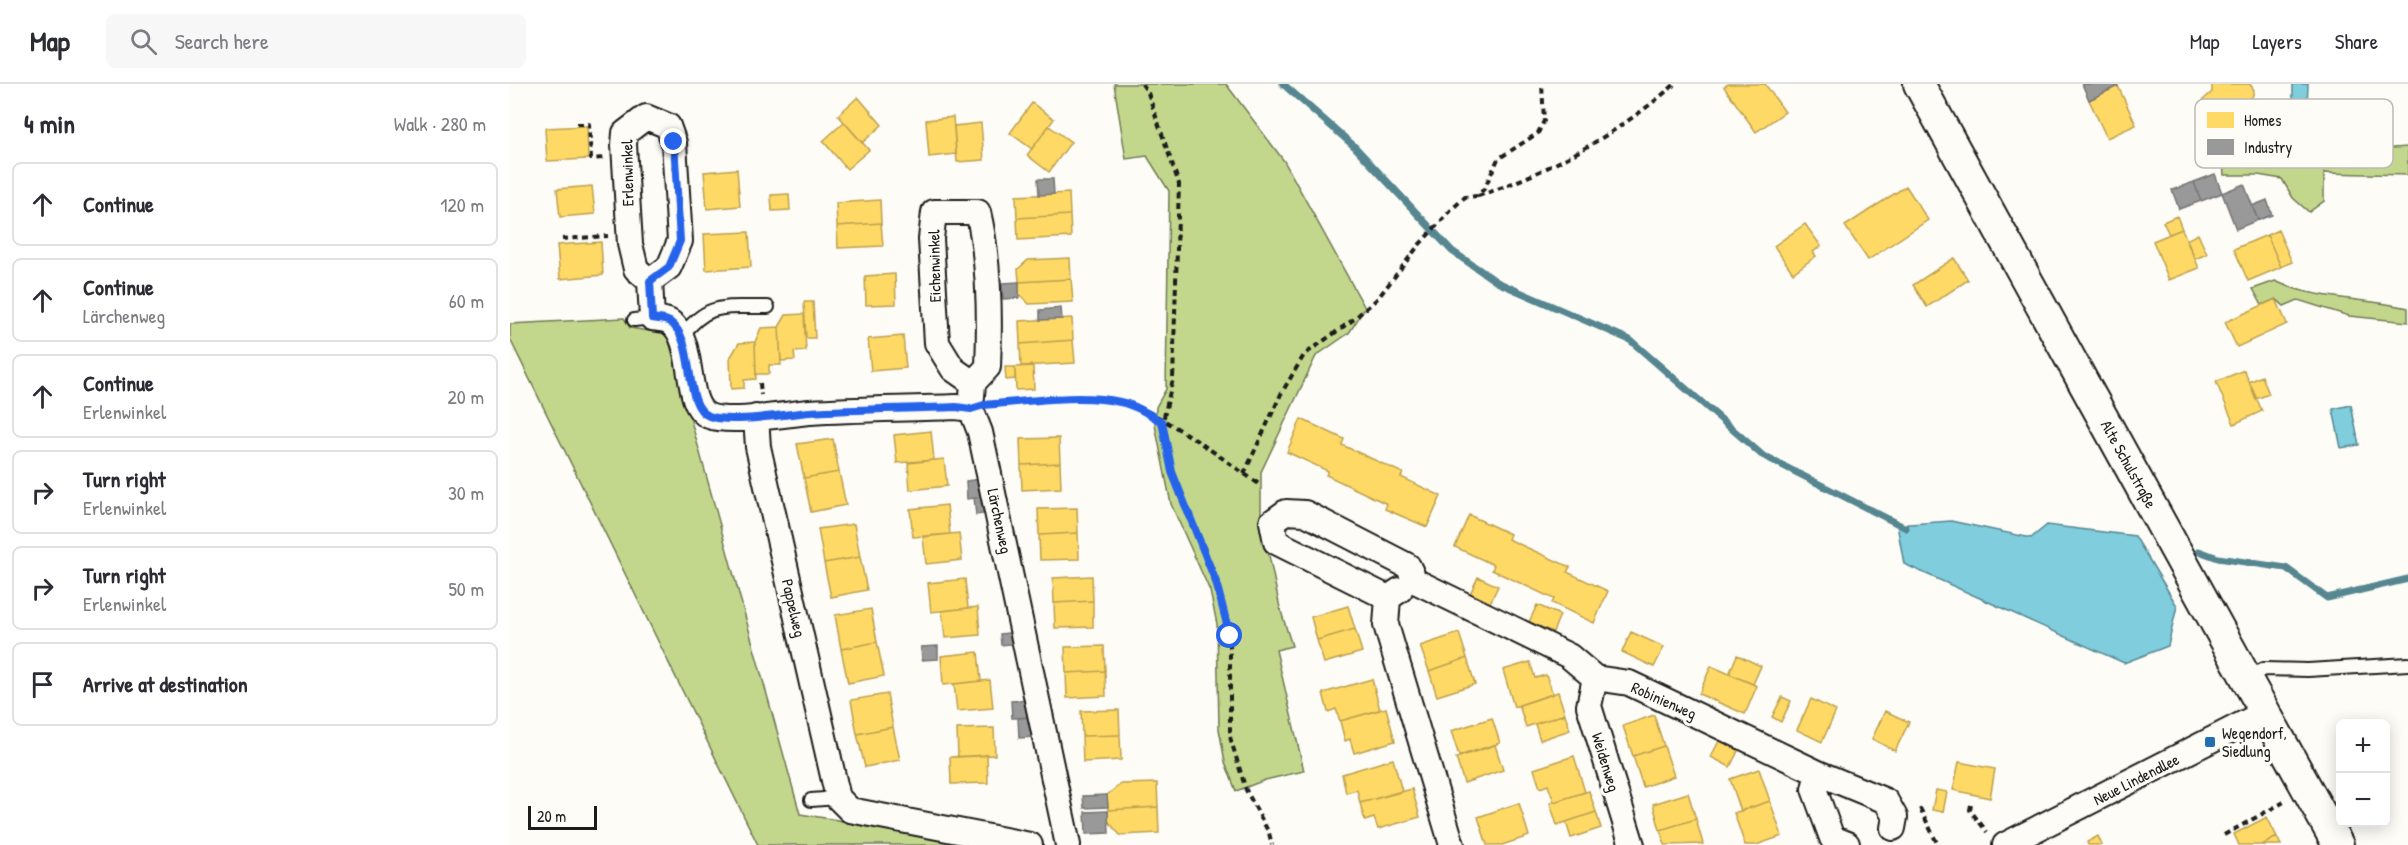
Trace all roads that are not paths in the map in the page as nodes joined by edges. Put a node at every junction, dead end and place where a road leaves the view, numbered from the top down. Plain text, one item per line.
1 (1918, 84) edge
2 (650, 281) junction
3 (768, 307) dead end
4 (682, 336) junction
5 (973, 382) junction
6 (971, 409) junction
7 (756, 417) junction
8 (1415, 581) junction
9 (1388, 598) junction
10 (2408, 664) edge
11 (2247, 677) junction
12 (1595, 678) junction
13 (2266, 712) junction
14 (1818, 773) junction
15 (838, 798) junction
16 (811, 800) dead end
17 (1893, 828) dead end
18 (1847, 844) edge
19 (1030, 845) edge
20 (1068, 845) edge
21 (1452, 845) edge
22 (1632, 845) edge
23 (2005, 845) edge
24 (2338, 845) edge

1 - 11 street, Alte Schulstraße
2 - 2 street, Erlenwinkel
2 - 4 street
3 - 4 lane
4 - 7 street
5 - 5 street, Eichenwinkel
5 - 6 street, Eichenwinkel
6 - 7 street
6 - 20 street, Lärchenweg
7 - 15 street, Pappelweg
8 - 9 street
8 - 9 street
8 - 12 street
9 - 21 street
10 - 11 lane
11 - 13 street, Alte Schulstraße
12 - 14 street, Robinienweg
12 - 22 street, Weidenweg
13 - 23 street, Neue Lindenallee
13 - 24 street, Alte Schulstraße
14 - 17 street, Robinienweg
14 - 18 street
15 - 16 lane
15 - 19 street

